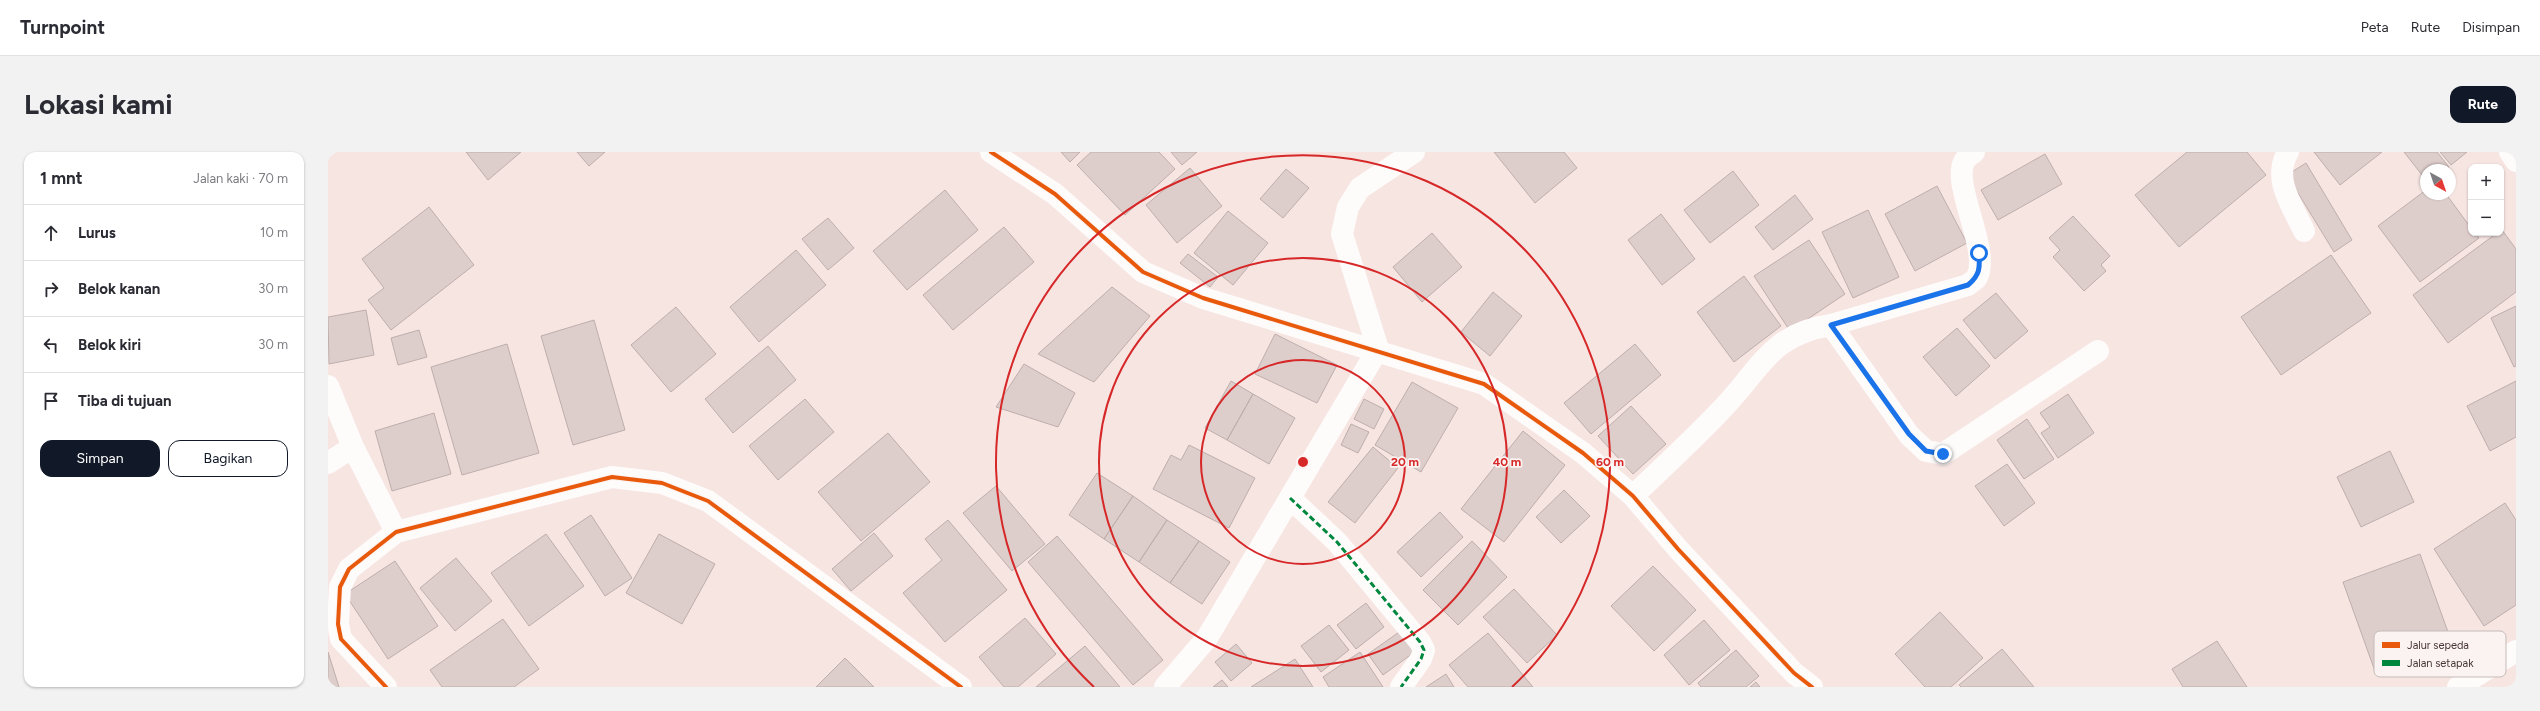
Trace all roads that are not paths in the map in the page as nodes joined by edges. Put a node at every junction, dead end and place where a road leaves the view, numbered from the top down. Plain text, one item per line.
1 (991, 152) edge
2 (1414, 152) edge
3 (1974, 152) edge
4 (2288, 152) edge
5 (2510, 152) edge
6 (2516, 161) edge
7 (2304, 231) dead end
8 (1831, 325) junction
9 (1378, 349) junction
10 (2098, 351) dead end
11 (328, 386) edge
12 (353, 447) junction
13 (328, 463) edge
14 (1633, 496) junction
15 (1290, 498) junction
16 (396, 532) junction
17 (2516, 651) edge
18 (2506, 657) edge
19 (2474, 677) edge
20 (386, 687) edge
21 (961, 687) edge
22 (1165, 687) edge
23 (1401, 687) edge
24 (1812, 687) edge
25 (2458, 687) edge

1 - 9 street
2 - 9 street
3 - 8 street
4 - 7 street
5 - 6 street
8 - 10 street
8 - 14 street
9 - 14 street
9 - 15 street
11 - 12 street
12 - 13 street
12 - 16 street
14 - 24 street
15 - 22 street
15 - 23 street
16 - 20 street
16 - 21 street
17 - 18 street
19 - 25 street

